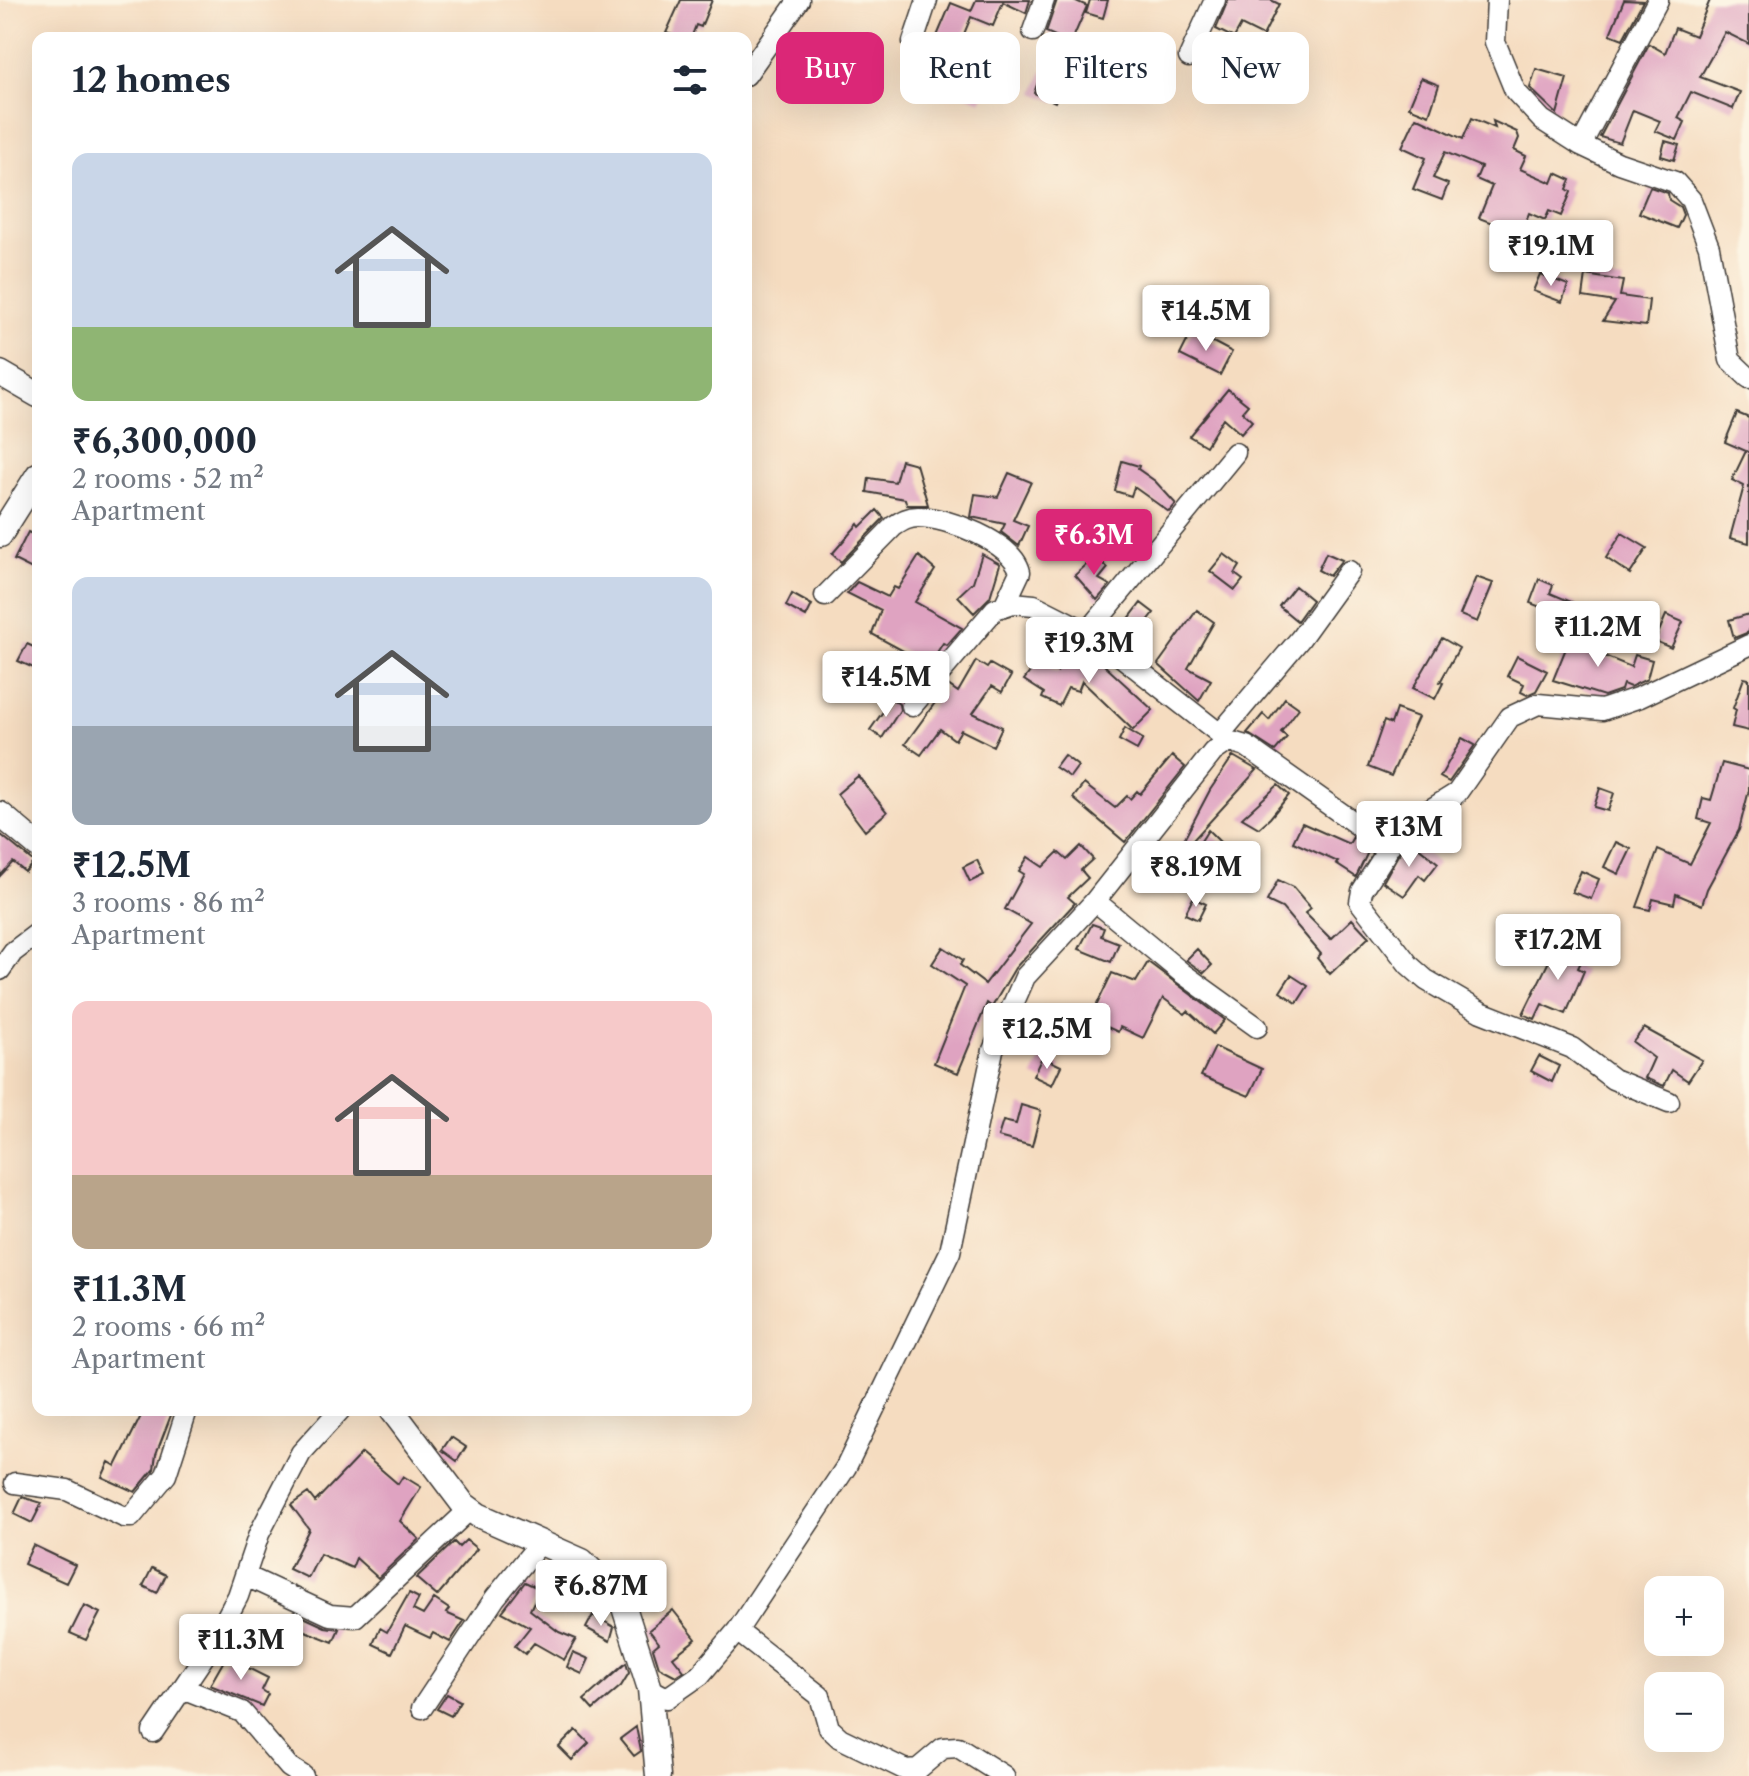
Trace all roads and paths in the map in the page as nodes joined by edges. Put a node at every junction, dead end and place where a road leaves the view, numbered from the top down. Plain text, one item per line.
1 (799, 0) edge
2 (927, 0) edge
3 (1044, 0) edge
4 (1215, 0) edge
5 (1497, 0) edge
6 (1658, 0) edge
7 (1033, 31) dead end
8 (916, 32) edge
9 (1189, 57) dead end
10 (752, 67) edge
11 (1581, 145) junction
12 (0, 373) edge
13 (1749, 378) edge
14 (32, 392) edge
15 (1235, 453) dead end
16 (32, 484) edge
17 (0, 535) edge
18 (1349, 571) dead end
19 (825, 596) dead end
20 (1004, 606) junction
21 (1088, 632) junction
22 (1749, 645) edge
23 (912, 706) dead end
24 (1225, 737) junction
25 (2, 822) edge
26 (32, 842) edge
27 (1378, 843) junction
28 (1095, 901) junction
29 (32, 938) edge
30 (0, 970) edge
31 (1257, 1027) dead end
32 (1669, 1102) dead end
33 (185, 1416) edge
34 (335, 1416) edge
35 (396, 1416) edge
36 (15, 1483) dead end
37 (470, 1509) junction
38 (540, 1543) junction
39 (246, 1576) junction
40 (737, 1631) junction
41 (182, 1688) junction
42 (650, 1689) junction
43 (422, 1708) dead end
44 (153, 1732) dead end
45 (303, 1776) edge
46 (658, 1776) edge
47 (1004, 1776) edge

1 - 10 street
2 - 8 street
3 - 7 street
4 - 9 street
5 - 11 street
6 - 11 street
11 - 13 street
12 - 14 street
15 - 21 street
16 - 17 street
18 - 24 street
19 - 20 street
20 - 21 street
20 - 23 street
21 - 24 street
22 - 27 street
24 - 27 street
24 - 28 street
25 - 26 street
27 - 32 street
28 - 31 street
28 - 40 street
29 - 30 street
33 - 36 street
34 - 39 street
35 - 37 street
37 - 38 street
37 - 39 street
38 - 42 street
38 - 43 street
39 - 41 street
40 - 42 street
40 - 47 street
41 - 44 street
41 - 45 street
42 - 46 street

